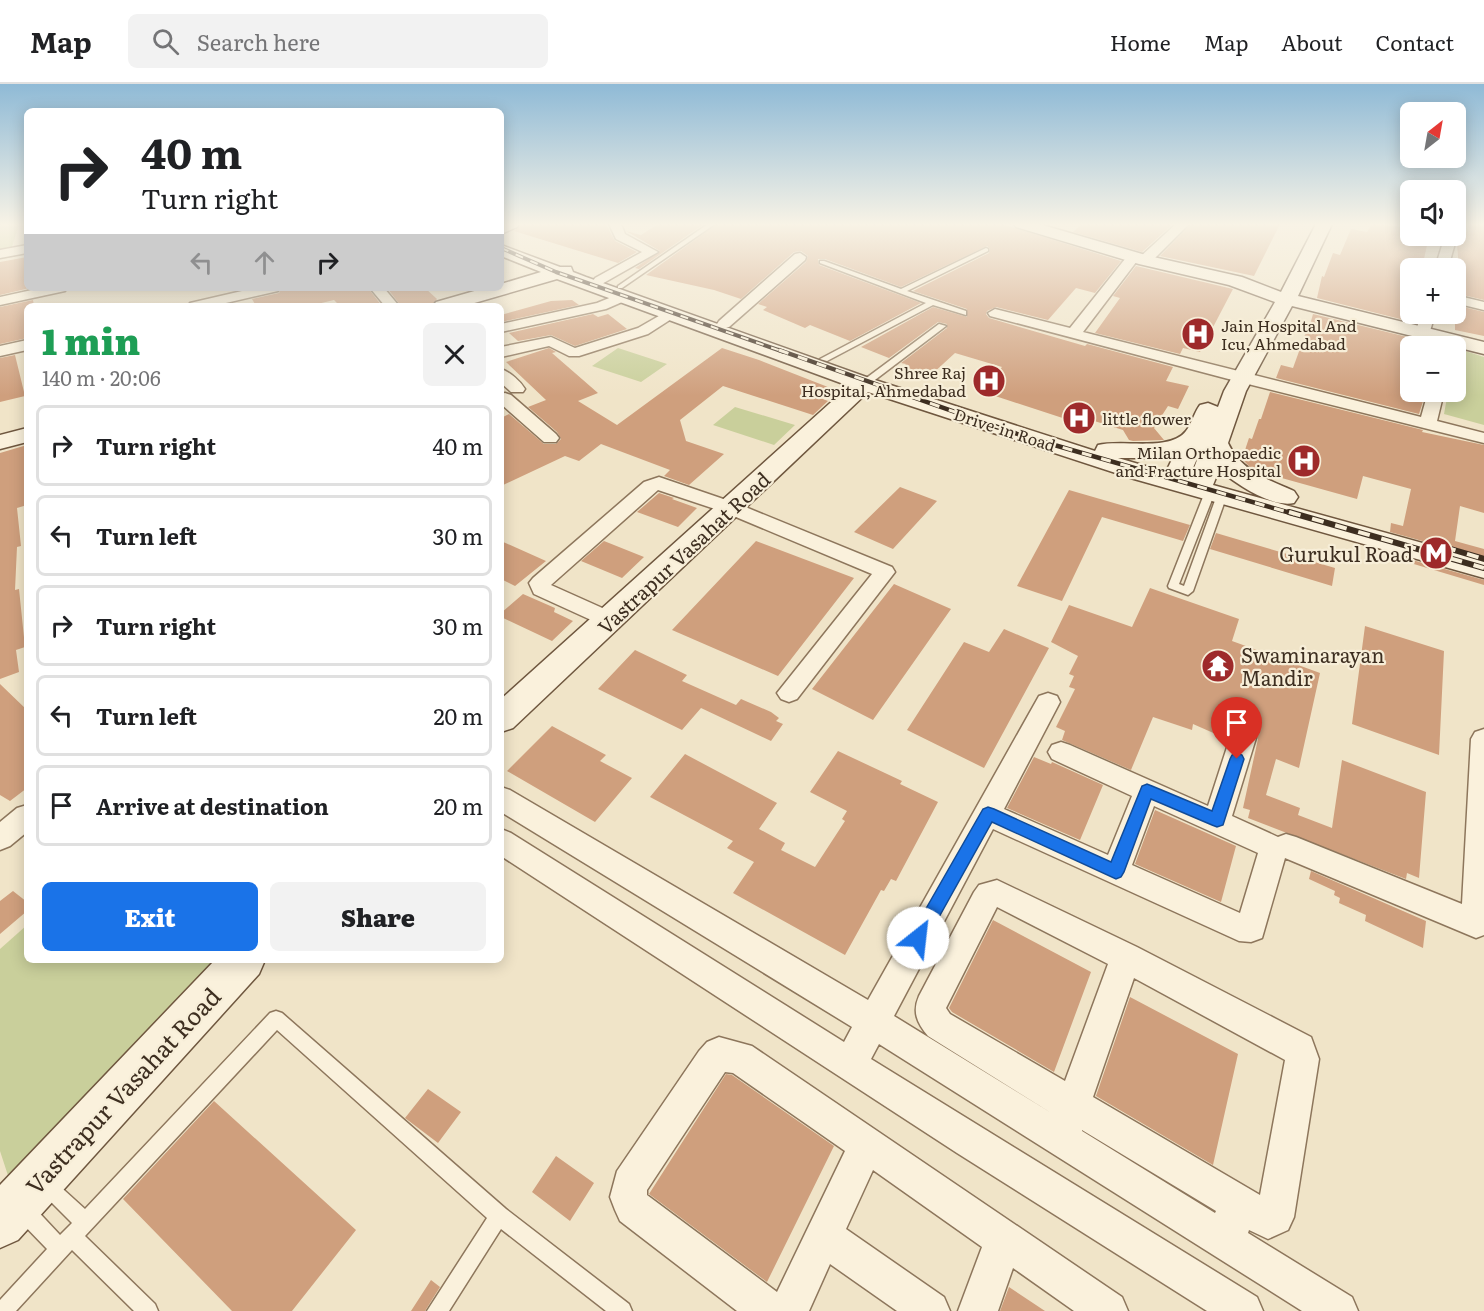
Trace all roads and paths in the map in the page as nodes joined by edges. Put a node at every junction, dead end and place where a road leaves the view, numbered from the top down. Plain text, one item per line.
1 (589, 281) edge
2 (591, 281) junction
3 (772, 281) edge
4 (873, 281) edge
5 (923, 281) edge
6 (1119, 281) edge
7 (1236, 281) edge
8 (1287, 281) edge
9 (1290, 281) edge
10 (46, 291) edge
11 (260, 291) edge
12 (380, 291) edge
13 (902, 292) junction
14 (499, 295) edge
15 (1280, 298) junction
16 (0, 301) edge
17 (1466, 302) edge
18 (208, 303) edge
19 (390, 303) edge
20 (458, 303) edge
21 (932, 303) junction
22 (1484, 306) edge
23 (671, 313) junction
24 (963, 313) dead end
25 (995, 313) dead end
26 (1400, 318) edge
27 (724, 324) junction
28 (1427, 324) edge
29 (942, 326) dead end
30 (504, 327) edge
31 (1074, 333) junction
32 (1440, 336) edge
33 (1466, 345) edge
34 (24, 346) edge
35 (1484, 348) edge
36 (0, 351) edge
37 (504, 351) edge
38 (824, 359) junction
39 (1234, 376) junction
40 (504, 377) edge
41 (869, 380) junction
42 (517, 389) dead end
43 (504, 398) edge
44 (1434, 402) edge
45 (24, 417) edge
46 (0, 423) edge
47 (1428, 424) junction
48 (24, 436) edge
49 (550, 438) dead end
50 (1484, 438) edge
51 (1206, 440) junction
52 (0, 442) edge
53 (1096, 449) junction
54 (1198, 485) junction
55 (730, 508) junction
56 (1315, 511) junction
57 (1484, 558) edge
58 (1484, 569) edge
59 (610, 620) junction
60 (789, 693) dead end
61 (1048, 702) dead end
62 (504, 716) edge
63 (1244, 738) dead end
64 (1484, 739) edge
65 (1061, 752) dead end
66 (1147, 790) junction
67 (504, 800) edge
68 (988, 814) junction
69 (1217, 820) junction
70 (504, 843) edge
71 (1286, 846) dead end
72 (1116, 872) junction
73 (1126, 957) junction
74 (241, 963) edge
75 (872, 1022) junction
76 (850, 1064) junction
77 (1073, 1106) junction
78 (1061, 1140) junction
79 (866, 1145) junction
80 (19, 1201) edge
81 (1236, 1202) junction
82 (499, 1216) junction
83 (72, 1236) junction
84 (824, 1236) junction
85 (1004, 1240) junction
86 (1227, 1243) junction
87 (1230, 1307) edge
88 (3, 1311) edge
89 (148, 1311) edge
90 (437, 1311) edge
91 (622, 1311) edge
92 (769, 1311) edge
93 (786, 1311) edge
94 (930, 1311) edge
95 (978, 1311) edge
96 (1108, 1311) edge
97 (1338, 1311) edge

1 - 14 street
2 - 23 street, Drive-in Road
2 - 27 street, Drive-in Road
2 - 30 street
3 - 27 street
4 - 13 lane
5 - 13 lane
6 - 31 street
7 - 15 street
8 - 15 street
9 - 15 street
10 - 16 street
11 - 18 street
12 - 19 street
13 - 21 lane
14 - 20 street
15 - 26 street
15 - 39 street
17 - 22 street
21 - 24 lane
21 - 38 lane
23 - 37 street
23 - 41 street, Drive-in Road
25 - 31 street
27 - 38 street, Drive-in Road
28 - 32 street
29 - 41 lane
31 - 39 street
33 - 35 street
34 - 36 street
38 - 41 street, Drive-in Road
39 - 47 street
39 - 51 street
40 - 42 street
41 - 53 street, Drive-in Road
41 - 54 street, Drive-in Road
41 - 55 street, Vastrapur Vasahat Road
43 - 49 street
44 - 47 street
45 - 46 street
47 - 50 street
48 - 52 street
51 - 53 street
51 - 54 street
51 - 56 street
53 - 54 street, Drive-in Road
54 - 54 lane
54 - 56 street, Drive-in Road
54 - 58 street, Drive-in Road
55 - 59 street, Vastrapur Vasahat Road
55 - 59 street
55 - 60 street
56 - 57 street, Drive-in Road
59 - 62 street, Vastrapur Vasahat Road
61 - 68 street
63 - 69 street
64 - 71 street
65 - 66 street
66 - 69 street
66 - 72 street
67 - 75 street
68 - 72 street
68 - 75 street
69 - 72 street
70 - 76 street
73 - 77 street
73 - 77 street
73 - 81 street
74 - 80 street, Vastrapur Vasahat Road
75 - 76 street
75 - 78 street
76 - 87 street
77 - 78 street
77 - 81 street
78 - 86 street
79 - 84 street
79 - 85 street
79 - 92 street
80 - 83 lane
80 - 83 lane
81 - 86 street
82 - 83 lane
82 - 90 lane
82 - 91 lane
83 - 88 lane
83 - 89 lane
84 - 93 street
84 - 94 street
85 - 95 street
85 - 96 street
86 - 97 street

